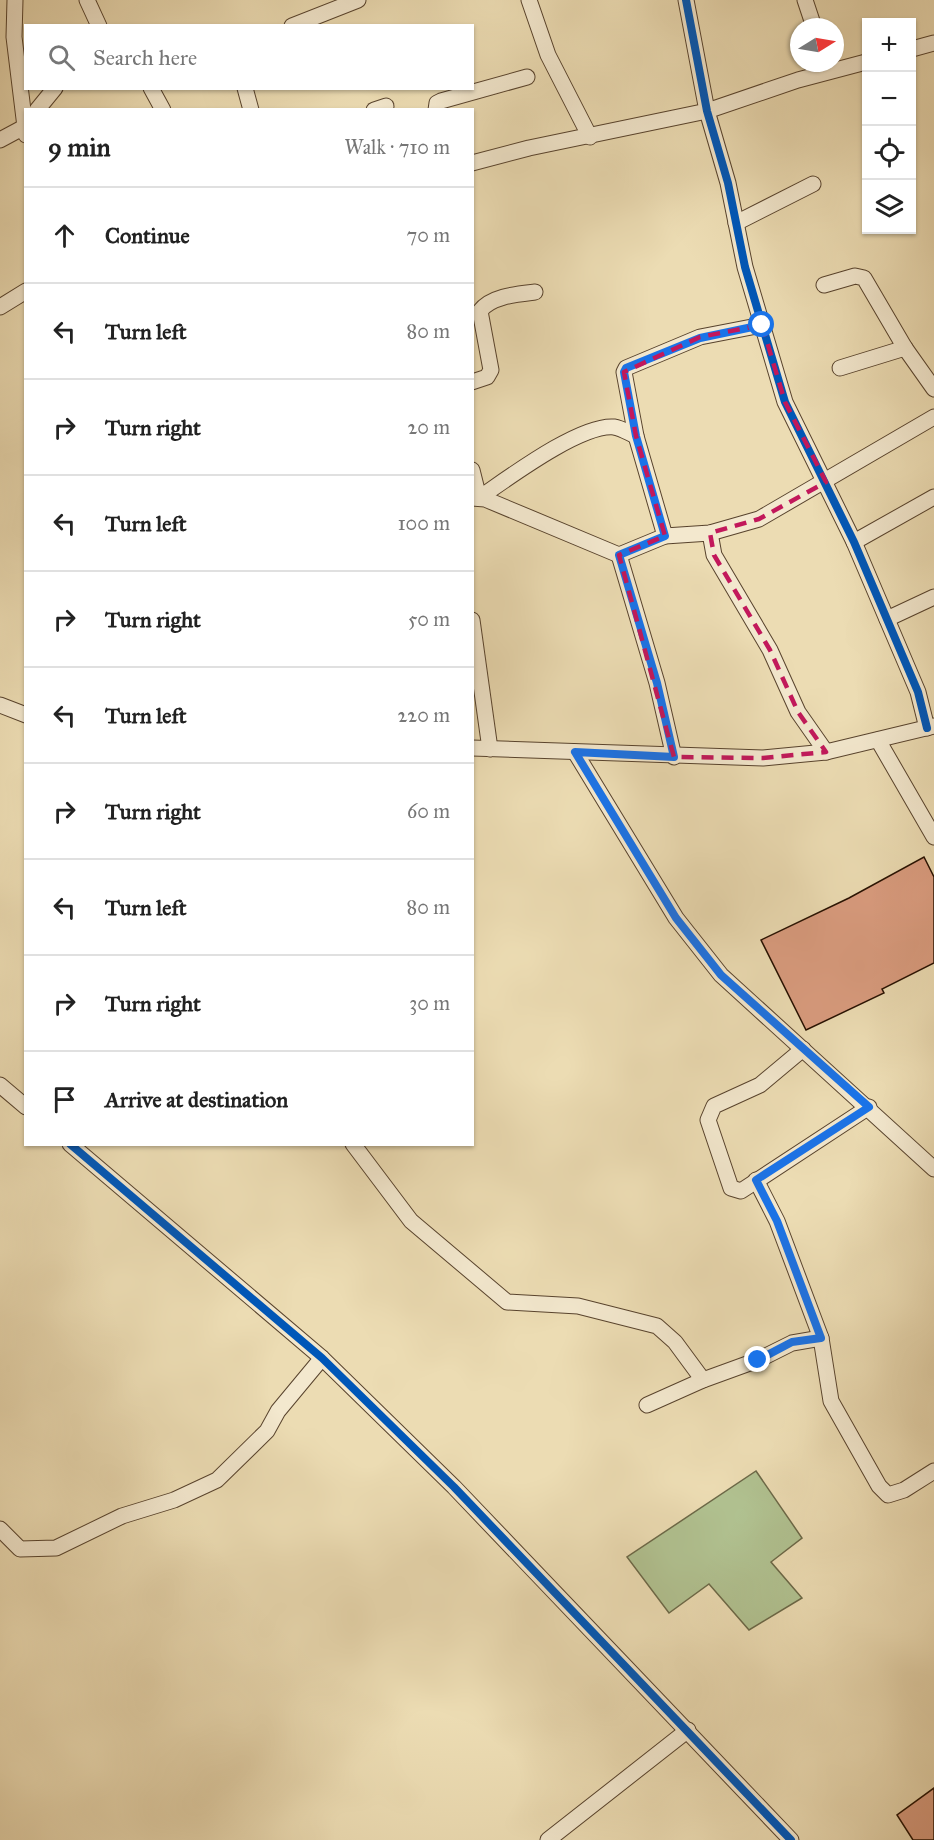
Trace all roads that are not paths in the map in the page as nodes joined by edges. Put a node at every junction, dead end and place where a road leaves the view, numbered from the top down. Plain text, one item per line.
1 (15, 0) edge
2 (87, 0) edge
3 (358, 0) edge
4 (529, 0) edge
5 (686, 0) edge
6 (805, 0) edge
7 (332, 5) edge
8 (811, 18) edge
9 (98, 24) edge
10 (296, 24) edge
11 (7, 38) edge
12 (934, 43) edge
13 (916, 48) edge
14 (862, 63) edge
15 (844, 65) edge
16 (816, 72) edge
17 (527, 77) dead end
18 (53, 90) edge
19 (152, 90) edge
20 (246, 90) edge
21 (39, 108) edge
22 (162, 108) edge
23 (250, 108) edge
24 (436, 108) edge
25 (707, 111) junction
26 (24, 125) edge
27 (24, 130) edge
28 (590, 137) junction
29 (0, 140) edge
30 (474, 163) edge
31 (813, 184) dead end
32 (736, 223) junction
33 (824, 285) dead end
34 (24, 292) edge
35 (535, 292) dead end
36 (0, 307) edge
37 (762, 325) junction
38 (904, 348) junction
39 (840, 369) dead end
40 (474, 381) edge
41 (934, 389) edge
42 (934, 417) edge
43 (636, 436) junction
44 (826, 482) junction
45 (934, 496) edge
46 (476, 498) edge
47 (710, 533) junction
48 (665, 536) junction
49 (854, 542) junction
50 (619, 555) junction
51 (934, 597) edge
52 (887, 619) junction
53 (474, 634) edge
54 (0, 705) edge
55 (24, 714) edge
56 (931, 727) edge
57 (878, 740) junction
58 (474, 748) edge
59 (490, 748) junction
60 (575, 752) junction
61 (826, 752) junction
62 (674, 757) junction
63 (934, 837) edge
64 (803, 1049) junction
65 (0, 1085) edge
66 (24, 1105) edge
67 (869, 1107) junction
68 (72, 1146) edge
69 (355, 1146) edge
70 (934, 1169) edge
71 (756, 1180) junction
72 (821, 1338) junction
73 (322, 1358) junction
74 (703, 1380) junction
75 (647, 1405) dead end
76 (934, 1471) edge
77 (0, 1529) edge
78 (688, 1730) junction
79 (548, 1840) edge
80 (791, 1840) edge

1 - 11 street
2 - 9 street
3 - 7 street
4 - 28 street
5 - 25 street
6 - 8 street
7 - 10 street
11 - 26 street
12 - 13 street
14 - 15 street
16 - 25 street
17 - 24 street
18 - 21 street
19 - 22 street
20 - 23 street
25 - 28 street
25 - 32 street
27 - 29 street
28 - 30 street
31 - 32 street
32 - 37 street
33 - 38 street
34 - 36 street
35 - 40 street
37 - 43 street
37 - 44 street
38 - 39 street
38 - 41 street
42 - 44 street
43 - 46 street
43 - 48 street
44 - 47 street
44 - 49 street
45 - 49 street
46 - 50 street
47 - 48 street
47 - 61 street
48 - 50 street
49 - 52 street
50 - 62 street
51 - 52 street
52 - 56 street
53 - 59 street
54 - 55 street
56 - 57 street
57 - 61 street
57 - 63 street
58 - 59 street
59 - 60 street
60 - 62 street
60 - 64 street
61 - 62 street
64 - 67 street
64 - 71 street
65 - 66 street
67 - 70 street
67 - 71 street
68 - 73 street
69 - 74 street
71 - 72 street
72 - 74 street
72 - 76 street
73 - 77 street
73 - 78 street
74 - 75 street
78 - 79 street
78 - 80 street

